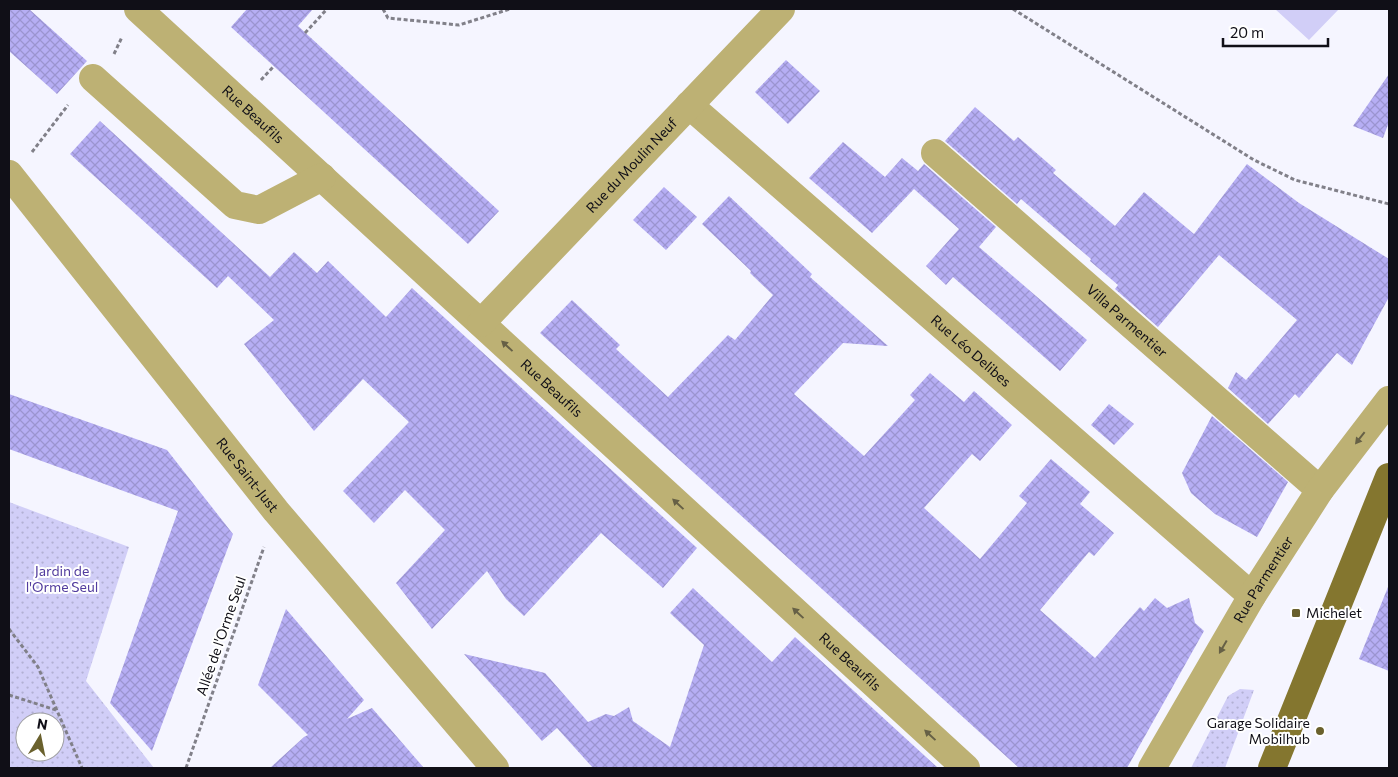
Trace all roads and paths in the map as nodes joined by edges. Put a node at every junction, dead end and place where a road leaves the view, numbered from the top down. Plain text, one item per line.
1 (138, 9) edge
2 (327, 9) edge
3 (383, 9) edge
4 (510, 9) edge
5 (781, 9) edge
6 (1013, 9) edge
7 (305, 33) dead end
8 (93, 78) dead end
9 (68, 105) dead end
10 (689, 105) junction
11 (935, 153) dead end
12 (11, 176) edge
13 (322, 177) junction
14 (1389, 204) edge
15 (481, 323) junction
16 (1389, 400) edge
17 (1389, 477) edge
18 (1320, 490) junction
19 (276, 511) junction
20 (1252, 596) junction
21 (9, 630) edge
22 (9, 695) edge
23 (57, 710) junction
24 (82, 768) edge
25 (186, 768) edge
26 (495, 768) edge
27 (966, 768) edge
28 (1152, 768) edge
29 (1272, 768) edge

1 - 13 street, Rue Beaufils
2 - 7 path
3 - 4 path
5 - 10 street, Rue du Moulin Neuf
6 - 14 path
8 - 13 street
9 - 12 path
10 - 15 street, Rue du Moulin Neuf
10 - 20 street, Rue Léo Delibes
11 - 18 street, Villa Parmentier
12 - 19 street, Rue Saint-Just
13 - 15 street, Rue Beaufils
27 -> 15 street, Rue Beaufils
16 -> 18 street, Rue Parmentier
17 - 29 main road
18 - 20 street, Rue Parmentier
19 - 25 path, Allée de l'Orme Seul
19 - 26 street, Rue Saint-Just
20 -> 28 street, Rue Parmentier
21 - 23 path
22 - 23 path
23 - 24 path

